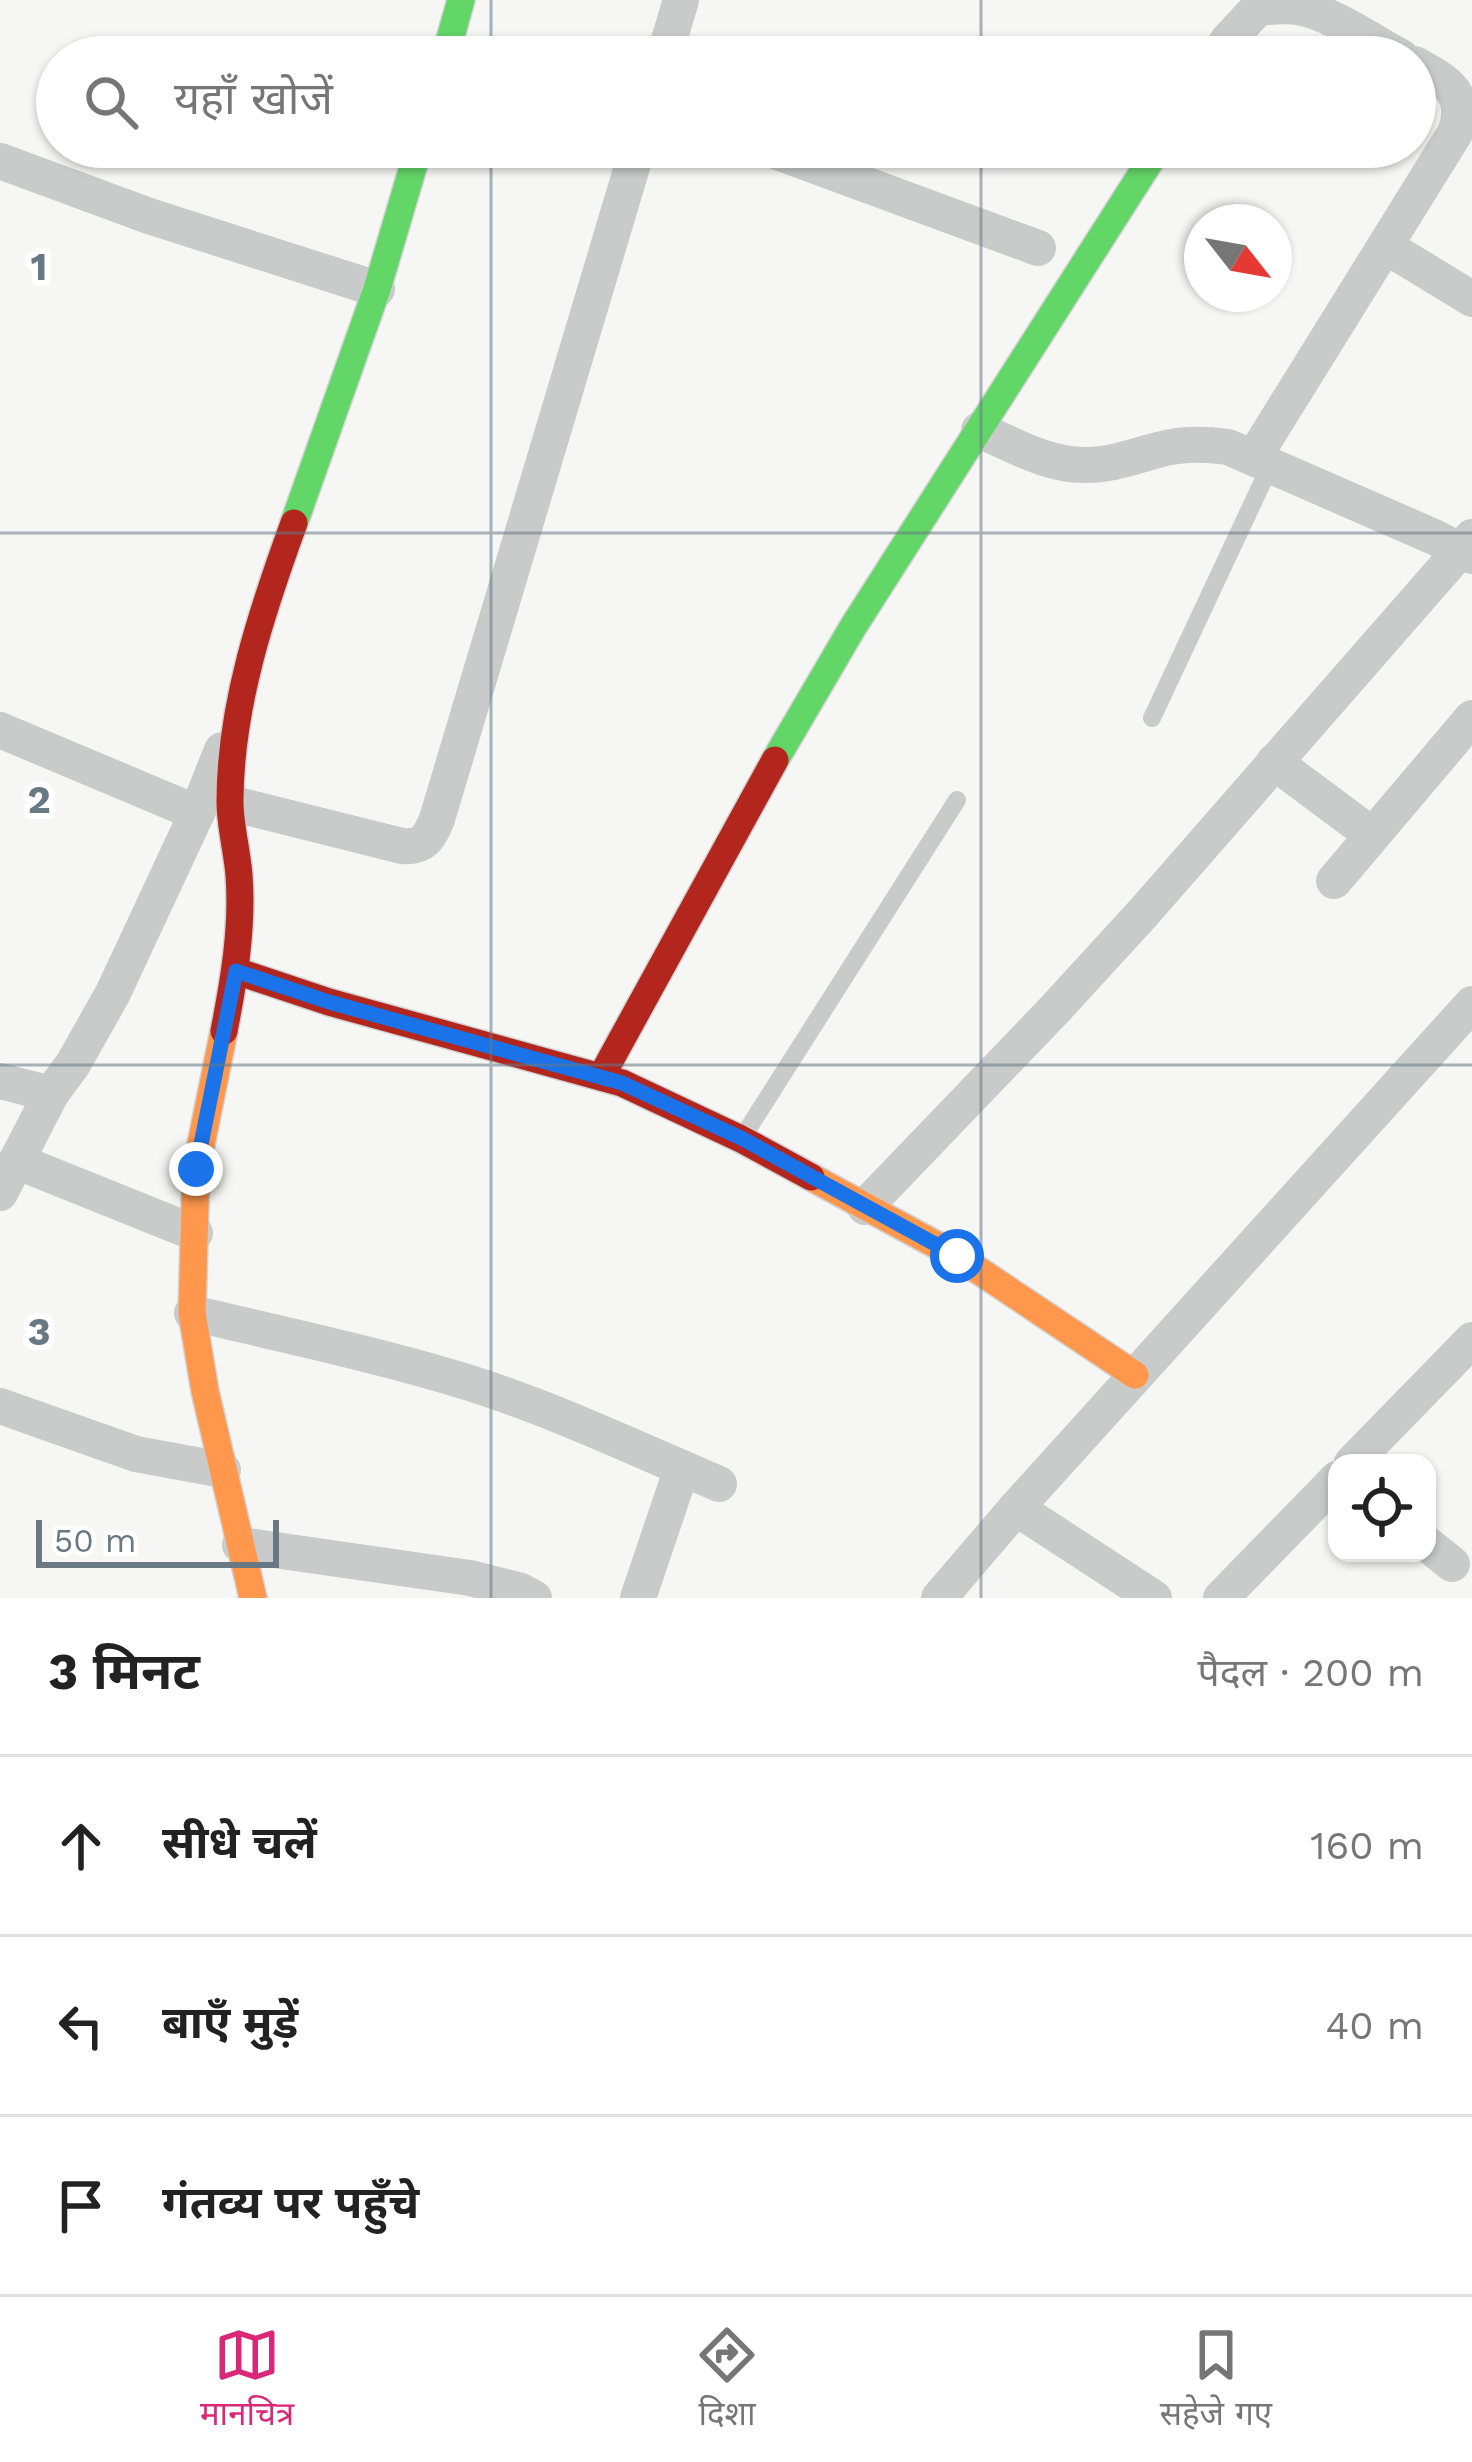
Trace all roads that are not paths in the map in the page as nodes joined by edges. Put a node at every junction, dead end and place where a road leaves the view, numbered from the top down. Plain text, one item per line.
1 (461, 0) edge
2 (681, 0) edge
3 (1253, 3) edge
4 (451, 36) edge
5 (670, 36) edge
6 (1231, 36) edge
7 (1362, 36) edge
8 (1436, 75) edge
9 (1466, 128) edge
10 (0, 161) edge
11 (413, 168) edge
12 (632, 168) edge
13 (821, 168) edge
14 (1147, 168) edge
15 (1385, 245) junction
16 (1037, 248) dead end
17 (377, 289) junction
18 (1472, 299) edge
19 (979, 430) junction
20 (1262, 460) junction
21 (1468, 548) edge
22 (237, 713) joint
23 (1152, 718) dead end
24 (1472, 718) edge
25 (0, 730) edge
26 (1274, 762) junction
27 (957, 800) dead end
28 (214, 808) junction
29 (1372, 835) junction
30 (1334, 880) dead end
31 (236, 971) junction
32 (1465, 1027) edge
33 (601, 1077) junction
34 (0, 1081) edge
35 (51, 1094) junction
36 (741, 1138) junction
37 (8, 1177) edge
38 (866, 1207) junction
39 (195, 1233) junction
40 (192, 1313) junction
41 (1472, 1340) edge
42 (1135, 1376) junction
43 (0, 1406) edge
44 (1361, 1454) edge
45 (682, 1468) junction
46 (223, 1470) junction
47 (719, 1484) dead end
48 (1328, 1488) edge
49 (1016, 1508) junction
50 (240, 1545) junction
51 (247, 1593) edge
52 (535, 1598) edge
53 (638, 1598) edge
54 (939, 1598) edge
55 (1154, 1598) edge
56 (1221, 1598) edge

1 - 4 street
2 - 5 street
3 - 6 street
3 - 7 street
8 - 9 street
9 - 15 street
10 - 17 street
11 - 17 street
12 - 28 street
13 - 16 street
14 - 19 street
15 - 18 street
15 - 20 street
17 - 22 street
19 - 20 street
19 - 33 street
20 - 21 street
20 - 23 lane
21 - 26 street
22 - 28 street
24 - 29 street
25 - 28 street
26 - 29 street
26 - 38 street
27 - 36 lane
28 - 31 street
28 - 35 street
29 - 30 street
31 - 33 street
31 - 39 street
32 - 42 street
33 - 36 street
34 - 35 street
35 - 37 street
36 - 38 street
37 - 39 street
38 - 42 street
39 - 40 street
40 - 45 street
40 - 46 street
41 - 44 street
42 - 49 street
43 - 46 street
45 - 47 street
45 - 53 street
46 - 50 street
48 - 56 street
49 - 54 street
49 - 55 street
50 - 51 street
50 - 52 street

